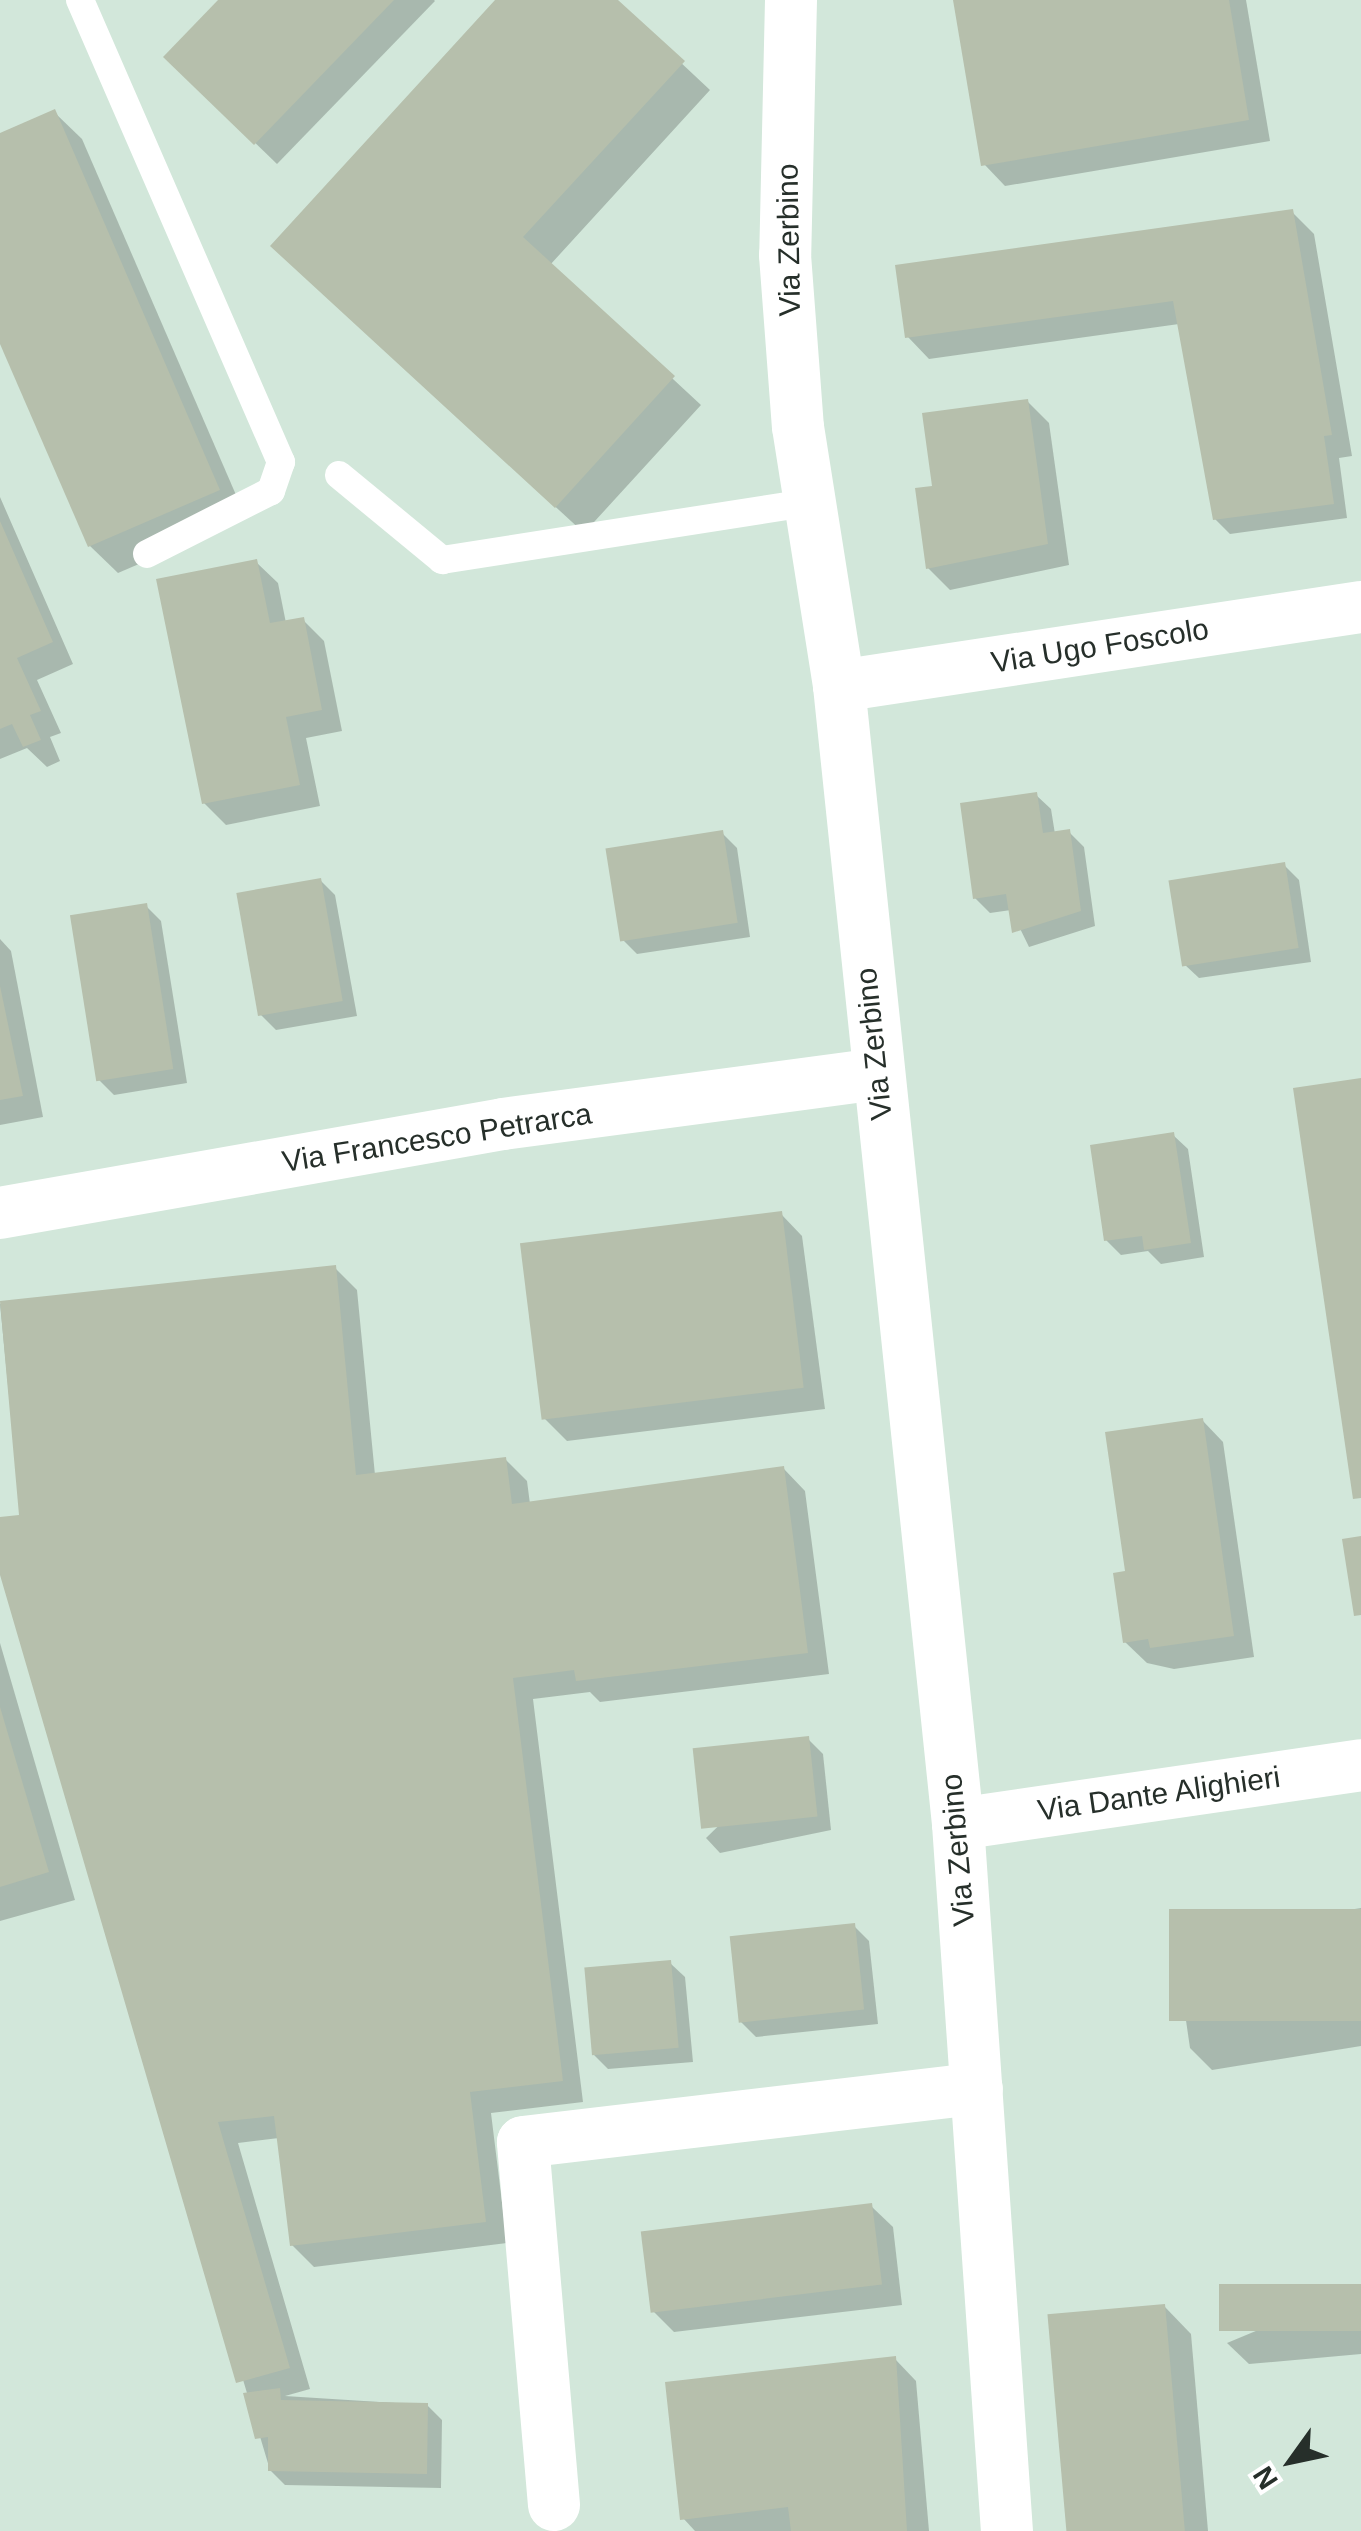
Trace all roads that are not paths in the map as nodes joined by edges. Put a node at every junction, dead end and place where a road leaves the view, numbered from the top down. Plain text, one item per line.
1 (80, 0) edge
2 (791, 0) edge
3 (339, 475) dead end
4 (805, 503) junction
5 (147, 554) dead end
6 (1361, 607) edge
7 (838, 686) junction
8 (876, 1074) junction
9 (0, 1213) edge
10 (1361, 1765) edge
11 (958, 1824) junction
12 (976, 2088) junction
13 (554, 2504) dead end
14 (1007, 2531) edge

1 - 5 lane
2 - 4 street, Via Zerbino
3 - 4 lane
4 - 7 street, Via Zerbino
6 - 7 street, Via Ugo Foscolo
7 - 8 street, Via Zerbino
8 - 9 street, Via Francesco Petrarca
8 - 11 street, Via Zerbino
10 - 11 street, Via Dante Alighieri
11 - 12 street, Via Zerbino
12 - 13 street
12 - 14 street, Via Zerbino

